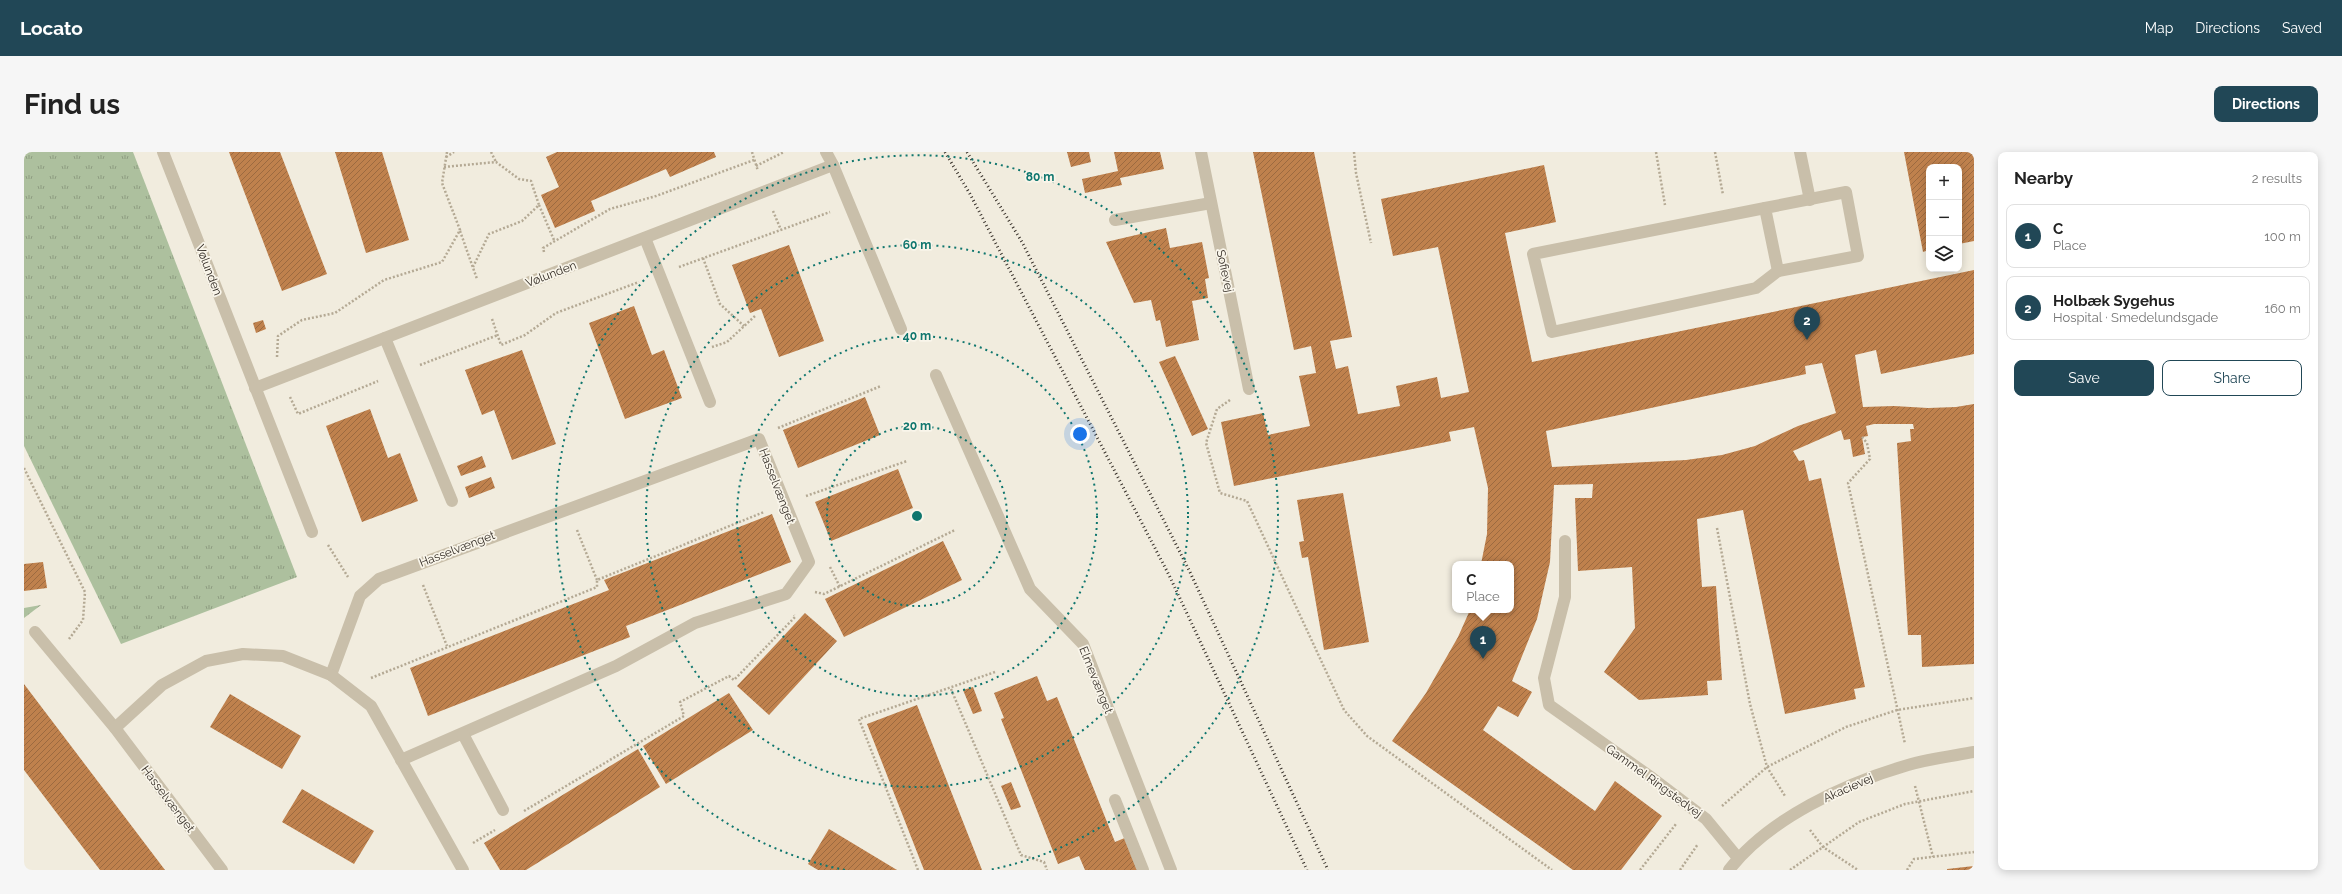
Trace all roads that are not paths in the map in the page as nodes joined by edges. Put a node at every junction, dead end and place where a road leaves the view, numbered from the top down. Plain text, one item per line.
1 (163, 152) edge
2 (826, 152) edge
3 (1201, 152) edge
4 (1800, 152) edge
5 (833, 165) junction
6 (1810, 200) junction
7 (1211, 203) junction
8 (1765, 208) junction
9 (1114, 220) dead end
10 (646, 238) junction
11 (1778, 271) junction
12 (901, 329) dead end
13 (385, 338) junction
14 (936, 375) dead end
15 (255, 388) junction
16 (1249, 389) road end
17 (710, 402) dead end
18 (452, 501) dead end
19 (312, 532) road end
20 (1565, 541) dead end
21 (36, 632) dead end
22 (331, 675) junction
23 (115, 728) junction
24 (463, 734) junction
25 (1974, 752) edge
26 (401, 760) junction
27 (1115, 800) dead end
28 (502, 810) dead end
29 (1738, 858) junction
30 (222, 870) edge
31 (463, 870) edge
32 (1143, 870) edge
33 (1171, 870) edge
34 (1729, 870) edge

1 - 15 street, Vølunden
2 - 5 street
3 - 7 street, Sofievej
4 - 6 street
5 - 10 street, Vølunden
5 - 12 street
6 - 8 street
6 - 11 street
7 - 9 street
7 - 16 street, Sofievej
8 - 11 street
8 - 11 street
10 - 13 street, Vølunden
10 - 17 street
13 - 15 street, Vølunden
13 - 18 street
14 - 33 street, Elmevænget
15 - 19 street, Vølunden
20 - 29 street, Gammel Ringstedvej
21 - 23 street, Hasselvænget
22 - 23 street
22 - 24 street, Hasselvænget
22 - 26 street
23 - 30 street, Hasselvænget
24 - 26 street, Hasselvænget
24 - 28 street
25 - 29 street, Akacievej
26 - 31 street
27 - 32 street
29 - 34 street

